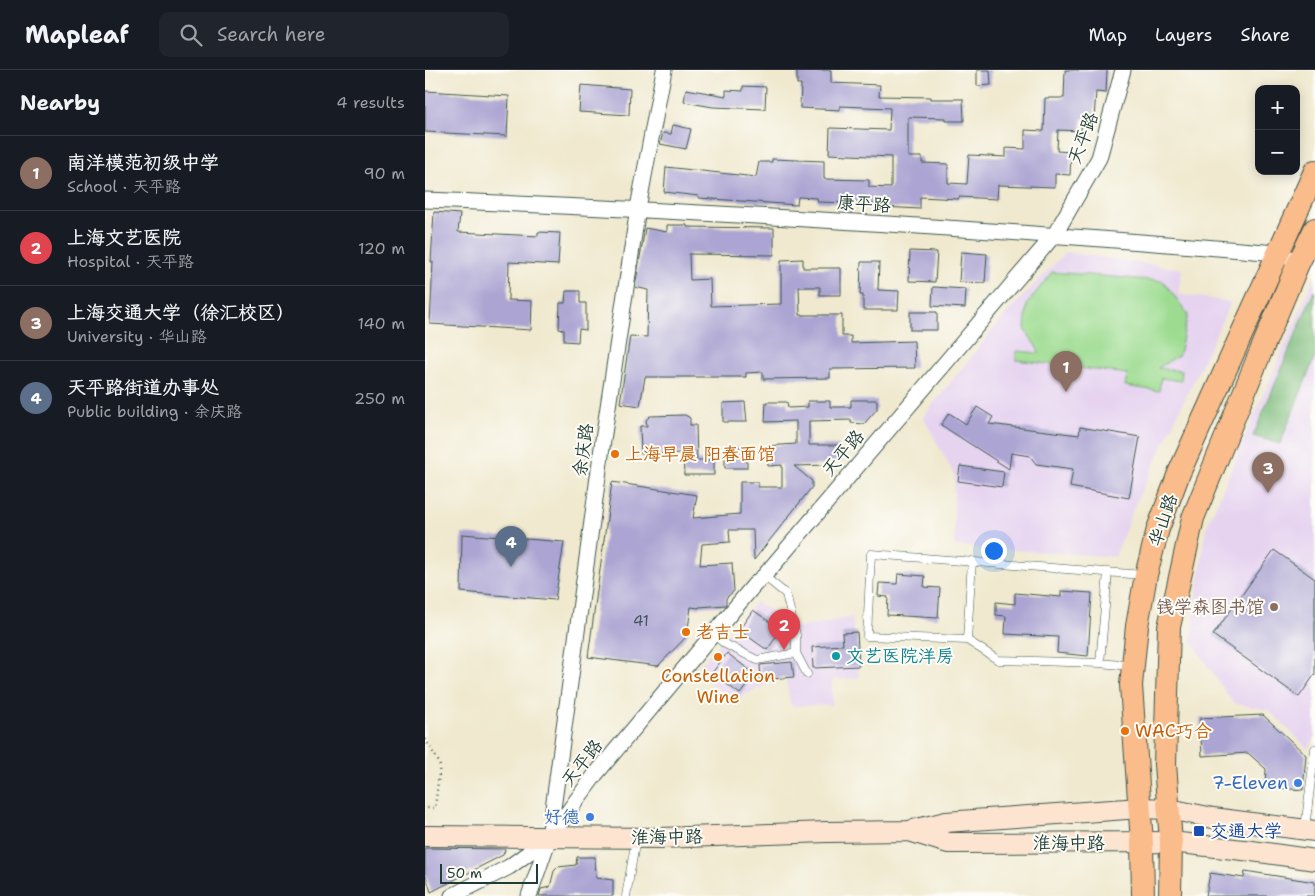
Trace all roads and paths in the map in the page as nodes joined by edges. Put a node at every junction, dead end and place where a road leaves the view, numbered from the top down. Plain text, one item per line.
1 (664, 70) edge
2 (1123, 70) edge
3 (1315, 172) edge
4 (425, 200) edge
5 (638, 208) junction
6 (1315, 229) edge
7 (1055, 234) junction
8 (1278, 253) junction
9 (1299, 262) junction
10 (972, 562) junction
11 (1108, 572) junction
12 (1146, 575) junction
13 (764, 576) junction
14 (713, 634) junction
15 (967, 640) junction
16 (796, 653) junction
17 (1100, 663) junction
18 (1132, 666) junction
19 (807, 674) dead end
20 (425, 739) edge
21 (1315, 749) edge
22 (425, 808) edge
23 (1140, 808) junction
24 (1169, 809) junction
25 (909, 831) junction
26 (1310, 831) edge
27 (425, 836) edge
28 (549, 838) junction
29 (636, 838) junction
30 (1171, 842) junction
31 (1142, 843) junction
32 (1315, 860) edge
33 (452, 896) edge
34 (529, 896) edge
35 (627, 896) edge
36 (1143, 896) edge
37 (1171, 896) edge

1 - 5 street, 余庆路
2 - 7 street, 天平路
3 - 8 main road, 华山路
4 - 5 street, 康平路
5 - 7 street, 康平路
5 - 28 street, 余庆路
6 - 9 main road, 华山路
7 - 8 street, 康平路
7 - 13 street, 天平路
8 - 9 street, 康平路
8 - 12 main road, 华山路
9 - 24 main road, 华山路
10 - 11 lane
10 - 15 lane
10 - 15 lane
11 - 12 lane
11 - 17 lane
12 - 18 main road, 华山路
13 - 14 street, 天平路
13 - 16 lane
14 - 16 lane
14 - 28 street, 天平路
15 - 17 lane
16 - 19 lane
17 - 18 lane
18 - 23 main road, 华山路
20 - 22 path
21 - 26 lane
23 - 24 main road, 淮海中路
23 - 25 main road, 淮海中路
23 - 31 main road, 华山路
24 - 26 main road, 淮海中路
24 - 30 main road, 华山路
25 - 29 main road, 淮海中路
25 - 31 main road, 淮海中路
27 - 28 main road, 淮海中路
28 - 29 main road, 淮海中路
28 - 33 street
28 - 34 street
29 - 35 lane
30 - 31 main road, 淮海中路
30 - 32 main road, 淮海中路
30 - 37 main road, 华山路
31 - 36 main road, 华山路

